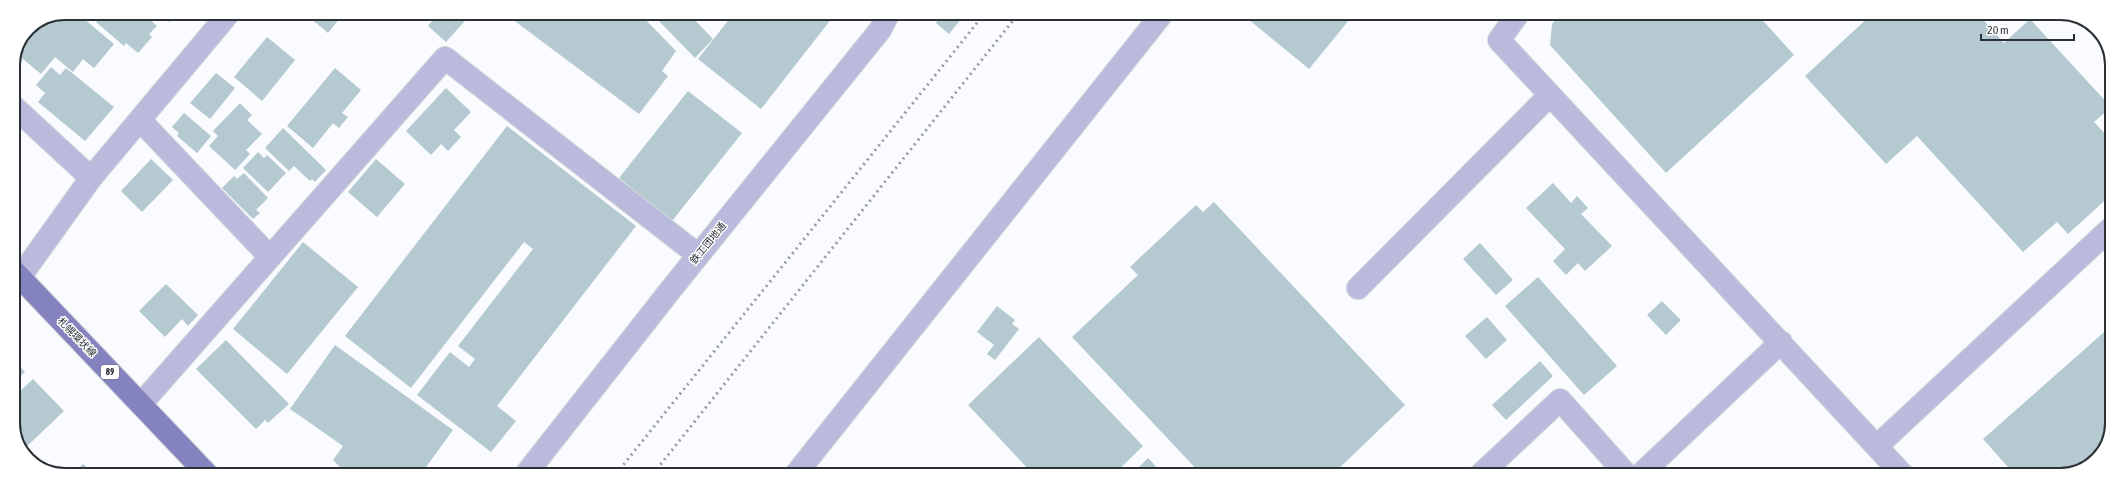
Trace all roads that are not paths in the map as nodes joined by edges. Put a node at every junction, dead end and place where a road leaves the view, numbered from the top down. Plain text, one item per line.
1 (222, 20) edge
2 (885, 20) edge
3 (1157, 20) edge
4 (1514, 20) edge
5 (1550, 94) junction
6 (20, 112) edge
7 (140, 120) junction
8 (91, 178) junction
9 (2105, 234) edge
10 (698, 255) junction
11 (270, 257) junction
12 (20, 270) edge
13 (20, 282) edge
14 (1358, 288) dead end
15 (1781, 342) junction
16 (141, 404) junction
17 (1877, 446) junction
18 (201, 468) edge
19 (531, 468) edge
20 (801, 468) edge
21 (1487, 468) edge
22 (1621, 468) edge
23 (1647, 468) edge
24 (1897, 468) edge

1 - 7 street
2 - 10 street, 鉄工団地通
3 - 20 street
4 - 5 street
5 - 14 street
5 - 15 street
6 - 8 street
7 - 8 street
7 - 11 street
8 - 12 street
9 - 17 street
10 - 11 street
10 - 19 street, 鉄工団地通
11 - 16 street
13 - 16 main road, 札幌環状線 / 89
15 - 17 street
15 - 23 street
16 - 18 main road, 札幌環状線 / 89
17 - 24 street
21 - 22 street

